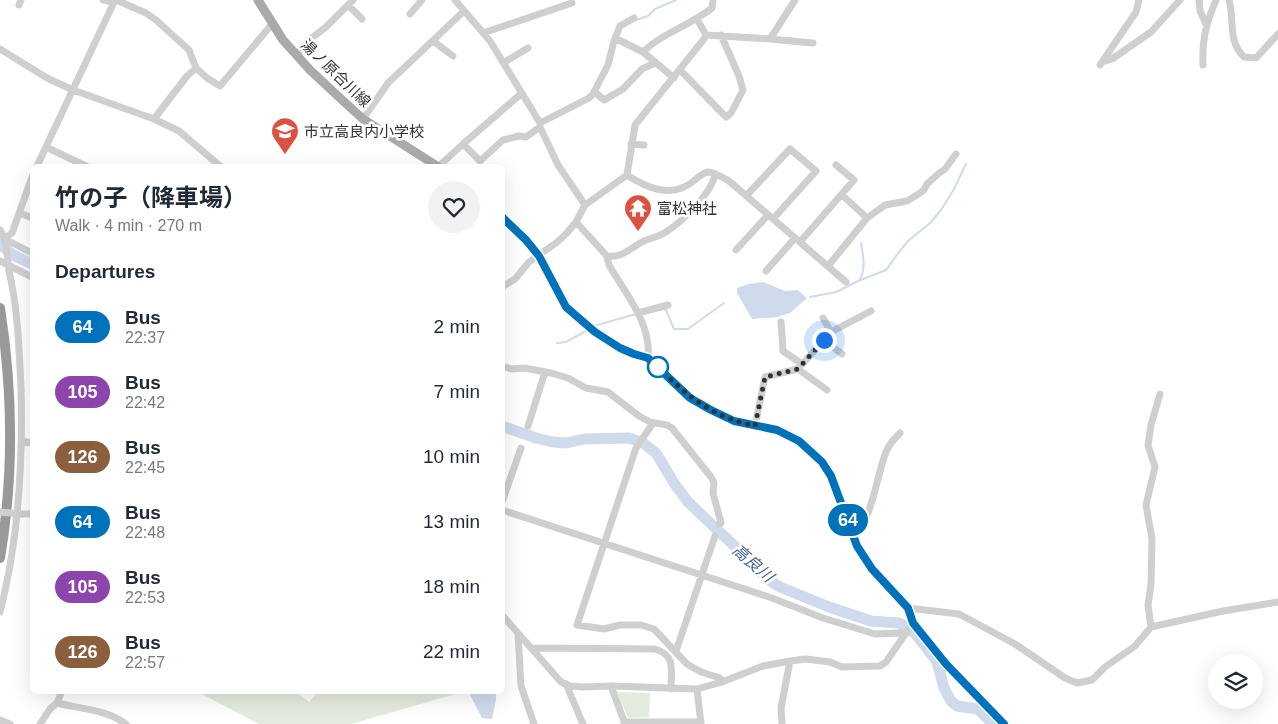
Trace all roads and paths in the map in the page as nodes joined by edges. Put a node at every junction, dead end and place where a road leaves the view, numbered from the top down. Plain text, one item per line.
1 (103, 0) edge
2 (258, 0) edge
3 (422, 0) edge
4 (455, 0) edge
5 (712, 0) edge
6 (795, 0) edge
7 (1139, 0) edge
8 (1180, 0) edge
9 (1199, 0) edge
10 (1216, 0) edge
11 (1230, 0) edge
12 (115, 1) edge
13 (350, 3) edge
14 (572, 3) dead end
15 (464, 12) junction
16 (410, 14) dead end
17 (634, 18) dead end
18 (362, 19) dead end
19 (697, 19) junction
20 (272, 24) junction
21 (1206, 24) junction
22 (483, 33) junction
23 (1278, 34) edge
24 (706, 35) junction
25 (722, 36) junction
26 (770, 39) junction
27 (434, 41) junction
28 (614, 41) junction
29 (813, 43) dead end
30 (528, 48) dead end
31 (0, 49) edge
32 (643, 52) junction
33 (297, 55) junction
34 (453, 56) dead end
35 (503, 63) junction
36 (655, 63) junction
37 (1203, 65) dead end
38 (196, 68) junction
39 (680, 70) junction
40 (674, 78) junction
41 (73, 90) junction
42 (522, 93) junction
43 (593, 94) junction
44 (363, 118) junction
45 (154, 119) junction
46 (540, 125) junction
47 (463, 144) junction
48 (631, 144) junction
49 (644, 145) dead end
50 (46, 147) junction
51 (956, 154) dead end
52 (38, 164) edge
53 (82, 164) edge
54 (218, 164) edge
55 (435, 164) edge
56 (440, 164) edge
57 (836, 164) dead end
58 (715, 174) junction
59 (627, 175) junction
60 (30, 183) edge
61 (842, 195) junction
62 (746, 196) junction
63 (584, 205) junction
64 (20, 213) junction
65 (30, 217) edge
66 (770, 217) junction
67 (867, 218) junction
68 (505, 220) edge
69 (576, 222) junction
70 (0, 230) edge
71 (5, 239) junction
72 (797, 240) junction
73 (736, 250) dead end
74 (30, 252) edge
75 (539, 256) junction
76 (607, 256) junction
77 (0, 261) edge
78 (9, 266) junction
79 (828, 266) junction
80 (766, 272) dead end
81 (30, 276) edge
82 (846, 282) dead end
83 (505, 285) edge
84 (668, 305) dead end
85 (0, 308) edge
86 (871, 311) dead end
87 (638, 313) junction
88 (823, 318) dead end
89 (781, 322) dead end
90 (831, 332) junction
91 (824, 340) junction
92 (842, 354) dead end
93 (648, 358) junction
94 (800, 366) junction
95 (505, 367) edge
96 (545, 372) junction
97 (827, 390) dead end
98 (1160, 394) dead end
99 (654, 423) junction
100 (528, 426) dead end
101 (755, 426) junction
102 (900, 432) dead end
103 (22, 441) junction
104 (30, 443) edge
105 (522, 448) dead end
106 (505, 494) edge
107 (505, 511) edge
108 (0, 512) edge
109 (30, 514) edge
110 (719, 524) dead end
111 (853, 535) junction
112 (715, 536) dead end
113 (604, 542) junction
114 (0, 558) edge
115 (703, 574) junction
116 (1278, 602) edge
117 (908, 608) junction
118 (0, 612) edge
119 (505, 618) edge
120 (1151, 627) junction
121 (909, 628) junction
122 (518, 633) junction
123 (531, 648) junction
124 (676, 651) junction
125 (790, 660) junction
126 (722, 682) junction
127 (566, 684) junction
128 (611, 686) junction
129 (671, 689) junction
130 (698, 689) junction
131 (61, 694) edge
132 (57, 703) junction
133 (0, 720) edge
134 (624, 723) edge
135 (701, 723) edge
136 (10, 724) edge
137 (40, 724) edge
138 (126, 724) edge
139 (534, 724) edge
140 (583, 724) edge
141 (782, 724) edge
142 (1004, 724) edge

1 - 12 street
2 - 20 main road, 湯ノ原合川線
3 - 16 street
4 - 15 street
5 - 19 street
6 - 26 street
7 - 8 street
9 - 21 street
10 - 21 street
11 - 23 street
12 - 38 street
12 - 41 street
13 - 18 street
13 - 33 street
14 - 22 street
15 - 22 street
15 - 27 street
17 - 28 street
19 - 24 street
19 - 32 street
20 - 33 main road, 湯ノ原合川線
20 - 38 street
21 - 37 street
22 - 35 street
24 - 25 street
24 - 39 street
25 - 26 street
25 - 39 street
26 - 29 street
27 - 34 street
27 - 44 street
28 - 32 street
28 - 43 street
30 - 35 street
31 - 41 street
32 - 36 street
33 - 44 main road, 湯ノ原合川線
35 - 42 street
36 - 40 street
36 - 43 street
38 - 45 street
39 - 40 street
40 - 48 street
41 - 45 street
41 - 50 street
42 - 46 street
42 - 47 street
43 - 46 street
44 - 55 main road, 湯ノ原合川線
45 - 54 street
46 - 47 street
46 - 63 street
47 - 56 street
48 - 49 street
48 - 59 street
50 - 52 street
50 - 53 street
51 - 67 street
57 - 61 street
58 - 59 street
58 - 62 street
58 - 76 street
59 - 63 street
60 - 64 street
61 - 67 street
61 - 72 street
62 - 66 street
62 - 66 street
63 - 69 street
64 - 65 street
64 - 71 street
66 - 72 street
66 - 73 street
67 - 79 street
68 - 75 main road
69 - 75 street
69 - 76 street
70 - 71 street
71 - 74 street
71 - 78 street
72 - 79 street
72 - 80 street
75 - 83 street
75 - 93 main road
76 - 87 street
77 - 78 street
78 - 81 street
78 - 103 street
79 - 82 street
84 - 87 street
85 - 114 highway
86 - 90 street
87 - 93 street
88 - 90 street
89 - 94 street
90 - 91 street
91 - 92 street
91 - 94 street
93 - 101 main road
94 - 97 street
94 - 101 street
95 - 96 street
96 - 99 street
96 - 100 street
98 - 120 street
99 - 110 street
99 - 113 street
101 - 111 main road
102 - 111 street
103 - 104 street
103 - 118 street
105 - 106 street
107 - 113 street
108 - 109 street, bridge
111 - 117 main road
112 - 115 street
113 - 115 street
113 - 124 street
115 - 121 street
115 - 124 street
116 - 120 street
117 - 120 street
117 - 121 main road
119 - 122 street
121 - 125 street
121 - 142 main road
122 - 123 street
122 - 139 street
123 - 127 street
123 - 129 street
124 - 126 street
125 - 126 street
125 - 141 street
126 - 130 street
127 - 128 street
127 - 140 street
128 - 129 street
128 - 134 street
129 - 130 street
130 - 135 street
131 - 132 street
132 - 137 street
132 - 138 street
133 - 136 street
134 - 135 street

